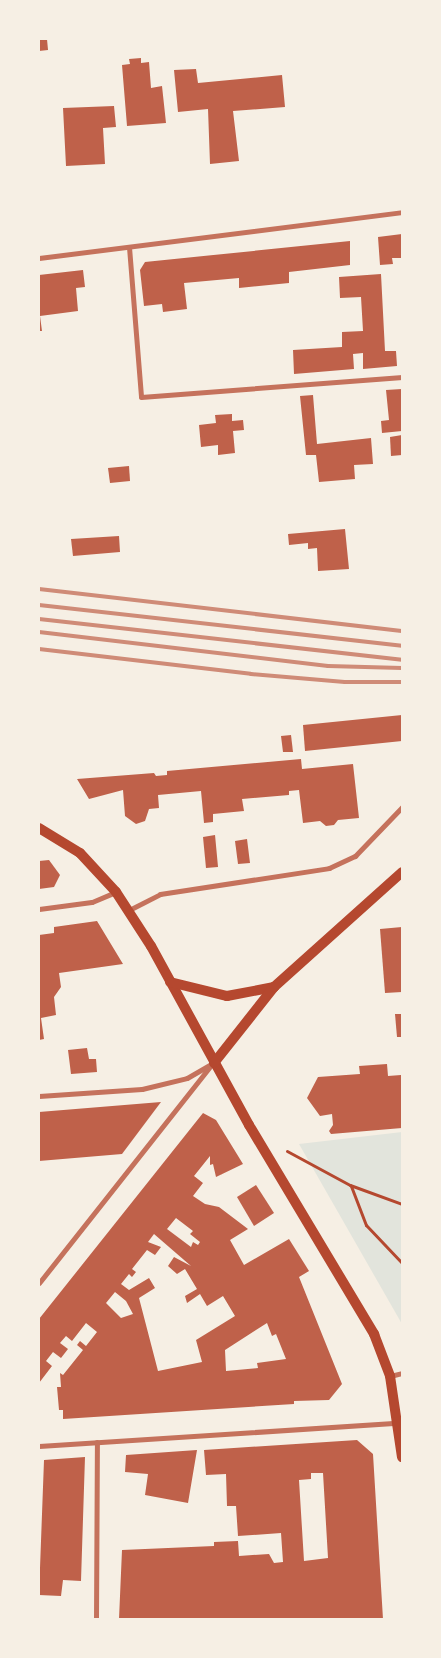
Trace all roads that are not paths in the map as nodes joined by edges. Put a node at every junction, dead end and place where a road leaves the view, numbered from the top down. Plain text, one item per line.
1 (402, 212) edge
2 (129, 247) junction
3 (39, 258) edge
4 (402, 377) edge
5 (402, 807) edge
6 (39, 828) edge
7 (402, 872) edge
8 (116, 892) junction
9 (39, 909) edge
10 (129, 910) junction
11 (170, 982) junction
12 (274, 987) junction
13 (214, 1062) junction
14 (39, 1096) edge
15 (39, 1283) edge
16 (402, 1373) edge
17 (390, 1376) junction
18 (398, 1423) junction
19 (98, 1442) junction
20 (39, 1446) edge
21 (402, 1457) edge
22 (96, 1619) edge

1 - 2 street
2 - 3 street
2 - 4 street
5 - 10 street
6 - 8 main road
7 - 12 main road
8 - 9 street
8 - 10 main road
10 - 11 main road
11 - 12 main road
11 - 13 main road
12 - 13 main road
13 - 14 street
13 - 15 street
13 - 17 main road
16 - 17 street
17 - 18 main road
18 - 19 street
18 - 21 main road
19 - 20 street
19 - 22 street

